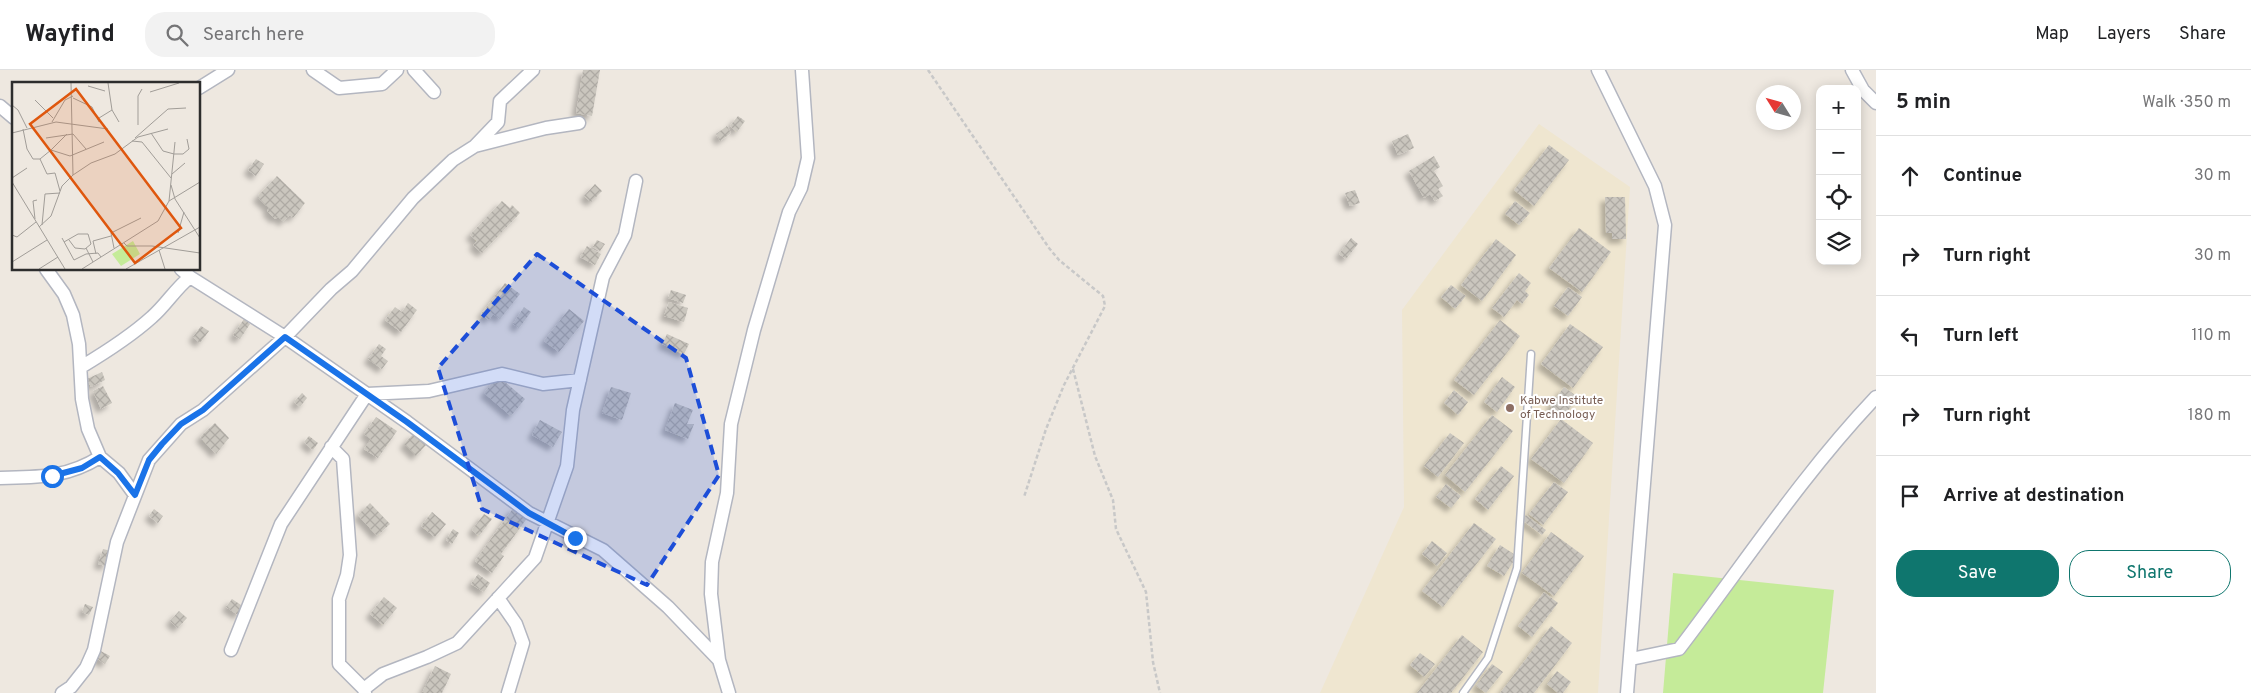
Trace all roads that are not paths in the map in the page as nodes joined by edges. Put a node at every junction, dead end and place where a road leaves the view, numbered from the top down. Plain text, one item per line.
1 (228, 70) edge
2 (313, 70) edge
3 (397, 70) edge
4 (414, 70) edge
5 (533, 70) edge
6 (802, 70) edge
7 (1598, 70) edge
8 (1852, 70) edge
9 (200, 87) edge
10 (434, 92) dead end
11 (1876, 103) edge
12 (0, 106) edge
13 (12, 116) edge
14 (579, 124) dead end
15 (475, 146) junction
16 (636, 181) dead end
17 (47, 270) edge
18 (185, 273) edge
19 (285, 337) junction
20 (1531, 354) dead end
21 (80, 366) junction
22 (580, 380) junction
23 (367, 394) junction
24 (1876, 398) edge
25 (330, 447) junction
26 (100, 457) junction
27 (0, 478) edge
28 (135, 495) junction
29 (547, 522) junction
30 (498, 598) junction
31 (231, 650) dead end
32 (1631, 659) junction
33 (719, 660) junction
34 (364, 691) edge
35 (62, 693) edge
36 (508, 693) edge
37 (729, 693) edge
38 (1464, 693) edge
39 (1626, 693) edge

1 - 9 street
2 - 3 street
4 - 10 street
5 - 15 street
6 - 33 street
7 - 32 street
8 - 11 street
12 - 13 street
14 - 15 street
15 - 19 street
16 - 22 street
17 - 21 street
18 - 19 street
18 - 21 street
19 - 23 street
19 - 28 street
20 - 38 lane
21 - 26 street
22 - 23 street
22 - 29 street
23 - 25 street
23 - 29 street
24 - 32 street
25 - 31 street
25 - 34 street
26 - 27 street
26 - 28 street
28 - 35 street
29 - 30 street
29 - 33 street
30 - 34 street
30 - 36 street
32 - 39 street
33 - 37 street

